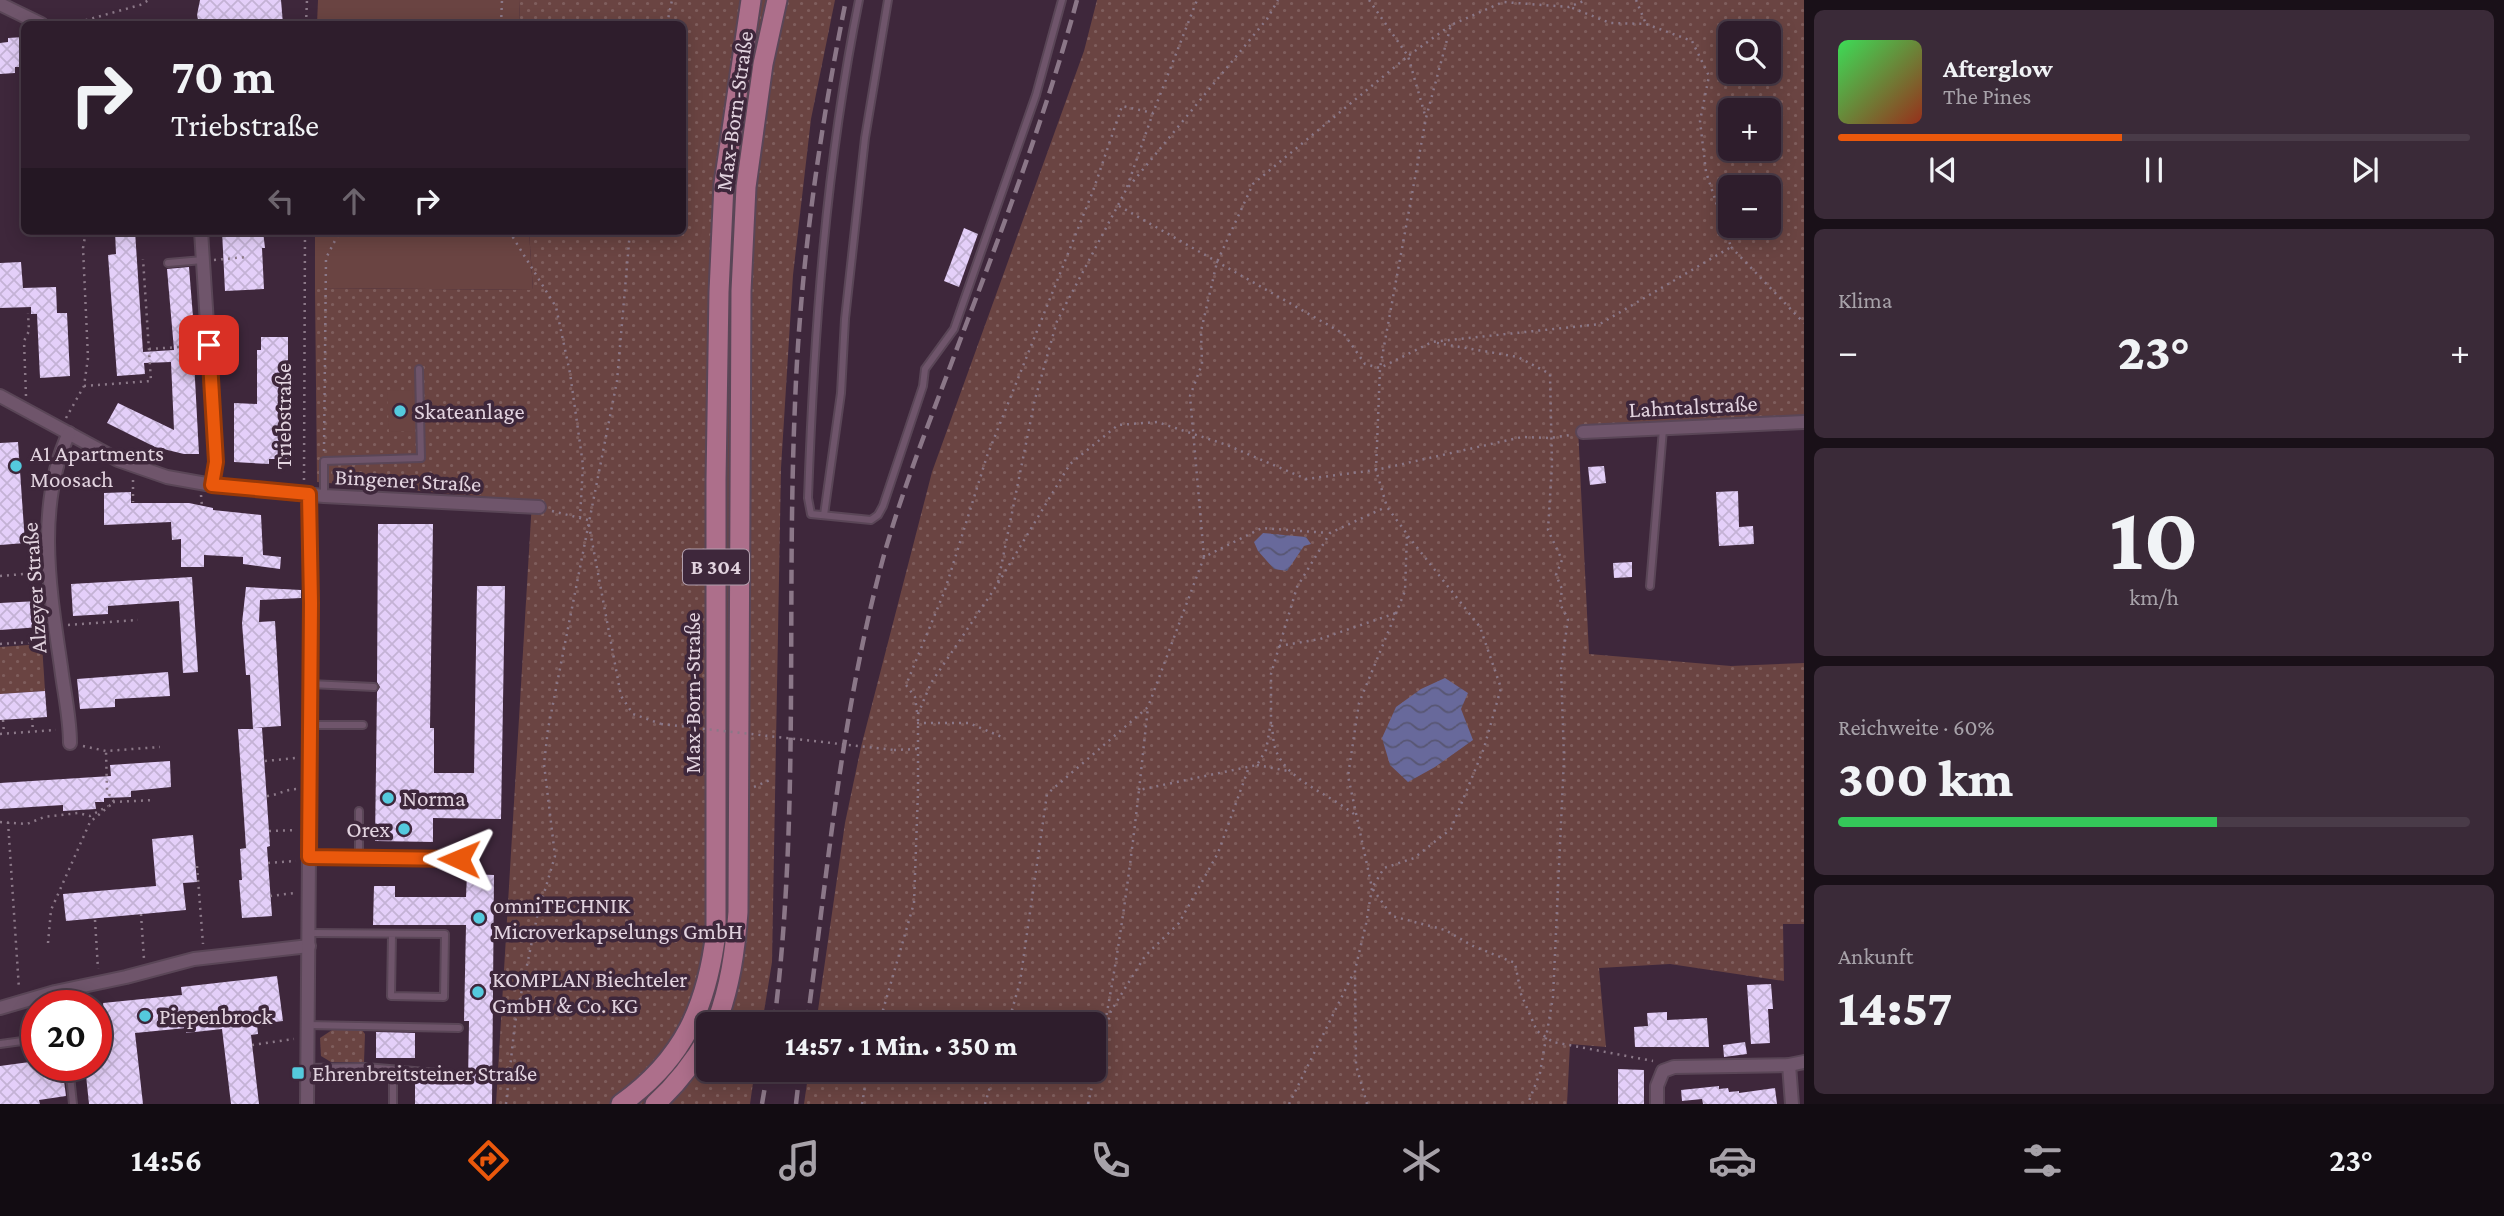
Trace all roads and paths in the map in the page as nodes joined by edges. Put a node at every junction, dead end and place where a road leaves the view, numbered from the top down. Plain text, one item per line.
1 (149, 0) edge
2 (307, 0) edge
3 (502, 0) edge
4 (672, 0) edge
5 (751, 0) edge
6 (777, 0) edge
7 (859, 0) edge
8 (888, 0) edge
9 (1062, 0) edge
10 (1197, 0) edge
11 (1278, 0) edge
12 (1369, 0) edge
13 (1586, 0) edge
14 (1636, 0) edge
15 (140, 2) edge
16 (0, 4) edge
17 (1569, 7) junction
18 (35, 21) edge
19 (81, 21) edge
20 (306, 21) edge
21 (501, 21) edge
22 (668, 21) edge
23 (1646, 24) junction
24 (1451, 25) junction
25 (1408, 56) junction
26 (1153, 113) junction
27 (1426, 118) junction
28 (1126, 190) junction
29 (1119, 206) junction
30 (85, 235) edge
31 (201, 235) edge
32 (305, 235) edge
33 (338, 235) edge
34 (511, 235) edge
35 (630, 235) edge
36 (1731, 247) junction
37 (246, 257) dead end
38 (143, 258) dead end
39 (203, 260) junction
40 (1217, 262) junction
41 (168, 263) dead end
42 (28, 313) dead end
43 (1804, 323) edge
44 (1432, 342) junction
45 (209, 345) junction
46 (149, 349) junction
47 (1380, 368) junction
48 (419, 369) dead end
49 (84, 386) junction
50 (0, 396) edge
51 (26, 409) junction
52 (1804, 422) edge
53 (1663, 429) junction
54 (65, 431) junction
55 (1583, 432) joint
56 (1193, 433) junction
57 (1550, 438) junction
58 (324, 461) junction
59 (132, 466) junction
60 (1376, 470) junction
61 (212, 485) junction
62 (309, 494) junction
63 (324, 496) junction
64 (133, 502) dead end
65 (1387, 507) junction
66 (539, 508) joint
67 (824, 515) junction
68 (580, 517) junction
69 (589, 520) junction
70 (1330, 533) junction
71 (1407, 534) junction
72 (1204, 557) junction
73 (51, 572) junction
74 (0, 576) edge
75 (998, 585) junction
76 (1650, 586) dead end
77 (1396, 613) junction
78 (138, 620) dead end
79 (56, 626) junction
80 (57, 640) junction
81 (0, 644) edge
82 (1279, 646) junction
83 (310, 684) junction
84 (374, 687) dead end
85 (1148, 707) junction
86 (918, 714) junction
87 (33, 718) dead end
88 (3, 720) dead end
89 (1271, 722) junction
90 (918, 723) junction
91 (310, 725) junction
92 (363, 725) dead end
93 (33, 732) junction
94 (2, 733) edge
95 (70, 736) junction
96 (1002, 737) dead end
97 (160, 747) dead end
98 (917, 749) junction
99 (106, 751) junction
100 (310, 757) junction
101 (265, 761) dead end
102 (1257, 765) junction
103 (1249, 766) junction
104 (1288, 771) junction
105 (310, 788) junction
106 (1139, 790) junction
107 (267, 796) dead end
108 (154, 800) dead end
109 (114, 802) junction
110 (359, 811) dead end
111 (1357, 816) junction
112 (0, 822) edge
113 (8, 822) junction
114 (310, 829) junction
115 (269, 831) dead end
116 (309, 858) junction
117 (359, 858) junction
118 (459, 859) dead end
119 (268, 863) dead end
120 (197, 866) dead end
121 (1372, 888) junction
122 (309, 892) junction
123 (270, 896) dead end
124 (141, 914) dead end
125 (95, 919) dead end
126 (392, 934) junction
127 (309, 939) junction
128 (48, 943) dead end
129 (204, 958) junction
130 (98, 963) dead end
131 (1355, 970) junction
132 (145, 972) junction
133 (63, 990) edge
134 (20, 1002) joint
135 (0, 1008) edge
136 (721, 1012) edge
137 (882, 1012) edge
138 (1011, 1012) edge
139 (1106, 1021) edge
140 (459, 1028) dead end
141 (1106, 1030) edge
142 (308, 1031) junction
143 (1547, 1038) junction
144 (21, 1042) edge
145 (0, 1044) edge
146 (252, 1045) dead end
147 (696, 1058) edge
148 (1804, 1062) edge
149 (1789, 1065) junction
150 (307, 1068) junction
151 (393, 1070) junction
152 (1663, 1071) junction
153 (451, 1074) dead end
154 (70, 1081) edge
155 (866, 1082) edge
156 (991, 1082) edge
157 (1093, 1082) edge
158 (73, 1104) edge
159 (307, 1104) edge
160 (393, 1104) edge
161 (506, 1104) edge
162 (621, 1104) edge
163 (655, 1104) edge
164 (862, 1104) edge
165 (985, 1104) edge
166 (1088, 1104) edge
167 (1289, 1104) edge
168 (1367, 1104) edge
169 (1532, 1104) edge
170 (1657, 1104) edge
171 (1793, 1104) edge

1 - 15 path
2 - 20 path
3 - 21 path
4 - 22 path
5 - 162 main road, Max-Born-Straße / B 304
6 - 136 main road, Max-Born-Straße / B 304
7 - 67 lane
8 - 67 lane
9 - 67 lane
10 - 26 path
11 - 28 path
12 - 25 path
13 - 17 path
14 - 23 path
15 - 19 path
16 - 18 street
17 - 23 path
17 - 24 path
23 - 36 path
24 - 25 path
24 - 27 path
25 - 27 path
25 - 40 path
26 - 28 path
26 - 86 path
27 - 47 path
28 - 29 path
29 - 40 path
29 - 75 path
30 - 49 path
31 - 39 street
32 - 62 path, Triebstraße
33 - 58 path
34 - 68 path
35 - 69 path
36 - 43 path
36 - 44 path
37 - 39 path
38 - 46 path
39 - 41 lane
39 - 45 street
40 - 47 path
40 - 56 path
42 - 51 path
44 - 47 path
44 - 57 path
45 - 46 path
45 - 61 street
46 - 49 path
47 - 60 path
48 - 58 lane
49 - 54 path
50 - 51 street, Bingener Straße
51 - 54 street, Bingener Straße
52 - 53 street, Lahntalstraße
53 - 55 street, Lahntalstraße
53 - 76 lane
54 - 59 street, Bingener Straße
54 - 73 street, Alzeyer Straße
55 - 57 path
56 - 60 path
56 - 72 path
56 - 75 path
57 - 60 path
57 - 143 path
58 - 63 lane
59 - 61 street, Bingener Straße
59 - 64 path
60 - 65 path
61 - 62 street, Bingener Straße
62 - 63 street, Bingener Straße
62 - 83 street, Triebstraße
63 - 66 street, Bingener Straße
65 - 70 path
65 - 71 path
66 - 68 path
68 - 69 path
69 - 98 path, bridge
69 - 161 path
70 - 72 path
70 - 82 path
71 - 77 path
71 - 121 path
72 - 85 path
73 - 74 path
73 - 79 street, Alzeyer Straße
75 - 86 path
77 - 82 path
77 - 111 path
78 - 79 path
79 - 80 street, Alzeyer Straße
80 - 81 path
80 - 95 street, Alzeyer Straße
82 - 89 path
83 - 84 lane
83 - 91 street, Triebstraße
85 - 106 path
85 - 138 path
86 - 90 path
87 - 93 path
88 - 94 path
89 - 102 path
89 - 104 path
90 - 96 path
90 - 98 path
91 - 92 lane
91 - 100 street, Triebstraße
93 - 94 path
93 - 95 path
95 - 99 path
97 - 99 path
98 - 137 path
99 - 109 path
100 - 101 path
100 - 105 street, Triebstraße
102 - 103 path
102 - 104 path
103 - 106 path
103 - 141 path
104 - 111 path
105 - 107 path
105 - 114 street, Triebstraße
106 - 139 path
108 - 109 path
109 - 113 path
109 - 128 path
110 - 117 lane
111 - 121 path
112 - 113 path
113 - 134 path
114 - 115 path
114 - 116 street, Triebstraße
116 - 117 lane
116 - 119 path
116 - 122 street, Triebstraße
117 - 118 lane
120 - 129 path
121 - 131 path
121 - 143 path
122 - 123 path
122 - 127 street, Triebstraße
124 - 132 path
125 - 130 path
126 - 126 lane
126 - 127 lane
127 - 129 street
127 - 142 street, Triebstraße
129 - 132 street
131 - 167 path
131 - 168 path
132 - 133 street
134 - 135 street
140 - 142 lane
142 - 146 path
142 - 150 street, Triebstraße
143 - 152 path
143 - 169 path
144 - 145 lane
147 - 163 main road
148 - 149 street
149 - 152 street
149 - 171 street
150 - 151 lane
150 - 159 street, Triebstraße
151 - 153 lane
151 - 160 lane
152 - 170 street
154 - 158 lane
155 - 164 path
156 - 165 path
157 - 166 path

